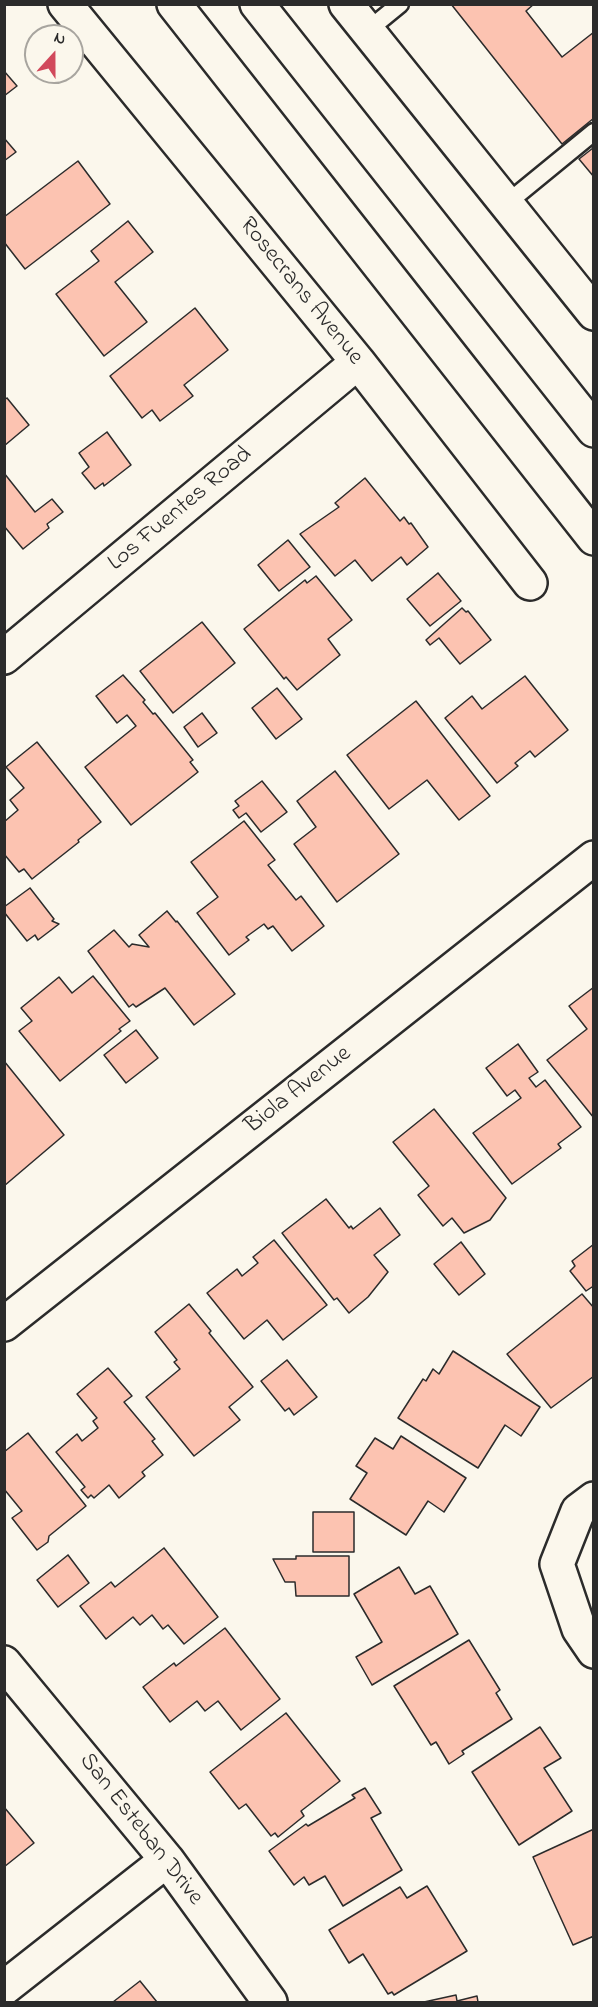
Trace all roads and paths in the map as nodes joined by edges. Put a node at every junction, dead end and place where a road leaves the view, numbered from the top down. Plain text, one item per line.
1 (65, 4) edge
2 (174, 4) edge
3 (257, 4) edge
4 (346, 4) edge
5 (400, 4) edge
6 (368, 31) junction
7 (594, 132) edge
8 (506, 204) junction
9 (594, 313) edge
10 (358, 362) junction
11 (594, 430) edge
12 (594, 538) edge
13 (530, 583) dead end
14 (4, 657) edge
15 (594, 858) edge
16 (4, 1324) edge
17 (594, 1499) edge
18 (586, 1640) edge
19 (4, 1663) edge
20 (167, 1860) junction
21 (4, 1988) edge
22 (270, 2002) edge

1 - 10 street, Rosecrans Avenue
2 - 12 street
3 - 11 street
4 - 6 street
5 - 6 lane
6 - 8 street
7 - 8 lane
8 - 9 street
10 - 13 street, Rosecrans Avenue
10 - 14 street, Los Fuentes Road
15 - 16 street, Biola Avenue
17 - 18 street
19 - 20 street, San Esteban Drive
20 - 21 street
20 - 22 street, San Esteban Drive

